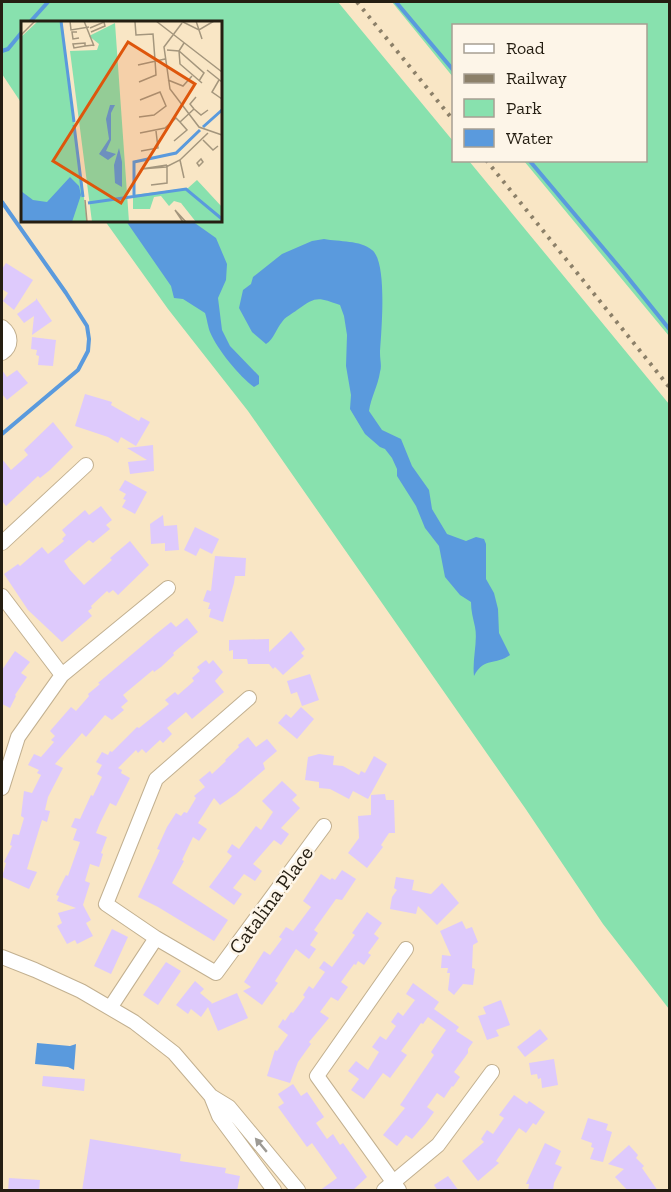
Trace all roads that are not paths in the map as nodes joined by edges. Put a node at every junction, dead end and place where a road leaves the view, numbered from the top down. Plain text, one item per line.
1 (2, 327) edge
2 (2, 353) edge
3 (86, 465) dead end
4 (2, 543) edge
5 (168, 588) dead end
6 (2, 596) edge
7 (62, 675) junction
8 (249, 698) dead end
9 (2, 788) edge
10 (324, 826) dead end
11 (156, 938) junction
12 (406, 949) dead end
13 (2, 957) edge
14 (110, 1008) junction
15 (492, 1072) dead end
16 (211, 1096) junction
17 (392, 1188) edge
18 (274, 1191) edge
19 (298, 1191) edge

1 - 2 street
3 - 4 street
5 - 7 street
6 - 7 street
7 - 9 street
8 - 11 street
10 - 11 street, Catalina Place
11 - 14 street
12 - 17 street
13 - 14 street
14 - 16 street
15 - 17 street
16 - 18 street
19 -> 16 street

